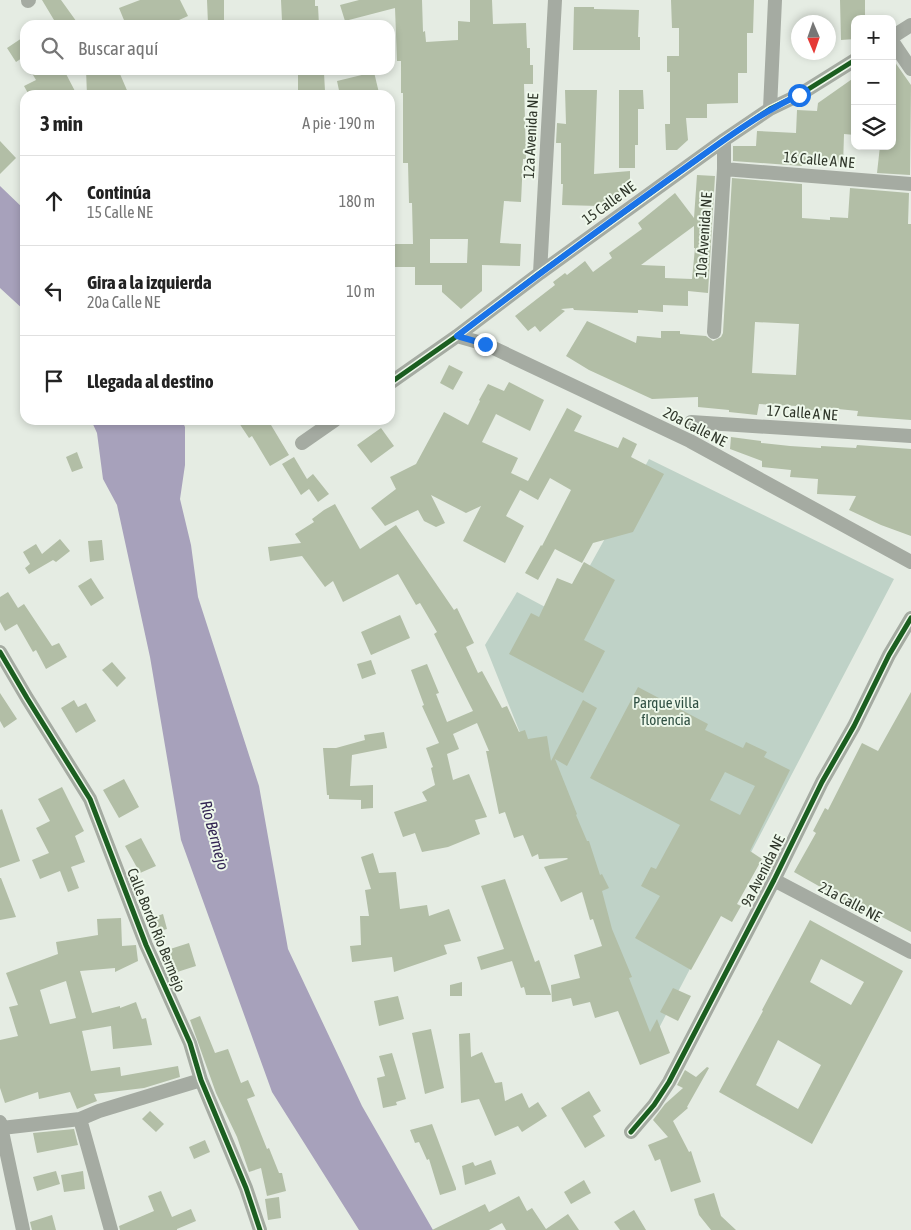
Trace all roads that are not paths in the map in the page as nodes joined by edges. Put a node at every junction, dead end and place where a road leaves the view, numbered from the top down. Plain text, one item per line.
1 (554, 0) edge
2 (775, 0) edge
3 (911, 25) edge
4 (896, 36) edge
5 (896, 46) edge
6 (851, 62) edge
7 (911, 70) edge
8 (770, 108) junction
9 (724, 140) junction
10 (724, 169) junction
11 (911, 184) edge
12 (540, 273) junction
13 (714, 332) dead end
14 (457, 336) junction
15 (395, 379) edge
16 (691, 422) dead end
17 (328, 425) edge
18 (911, 436) edge
19 (302, 443) dead end
20 (911, 562) edge
21 (911, 618) edge
22 (0, 652) edge
23 (774, 880) junction
24 (911, 952) edge
25 (201, 1080) junction
26 (80, 1119) junction
27 (1, 1125) edge
28 (631, 1132) dead end
29 (24, 1230) edge
30 (111, 1230) edge
31 (260, 1230) edge

1 - 12 street, 12a Avenida NE
2 - 8 street
3 - 4 street
5 - 7 street
6 - 8 street, 15 Calle NE
8 - 9 street, 15 Calle NE
9 - 10 street, 10a Avenida NE
9 - 12 street, 15 Calle NE
10 - 11 street, 16 Calle A NE
10 - 13 street, 10a Avenida NE
12 - 14 street, 15 Calle NE
14 - 15 street, 15 Calle NE
14 - 20 street, 20a Calle NE
16 - 18 street, 17 Calle A NE
17 - 19 street
21 - 23 street, 9a Avenida NE
22 - 25 street, Calle Bordo Río Bermejo
23 - 24 street, 21a Calle NE
23 - 28 street, 9a Avenida NE
25 - 26 street
25 - 31 street, Calle Bordo Río Bermejo
26 - 27 street
26 - 30 street
27 - 29 street

